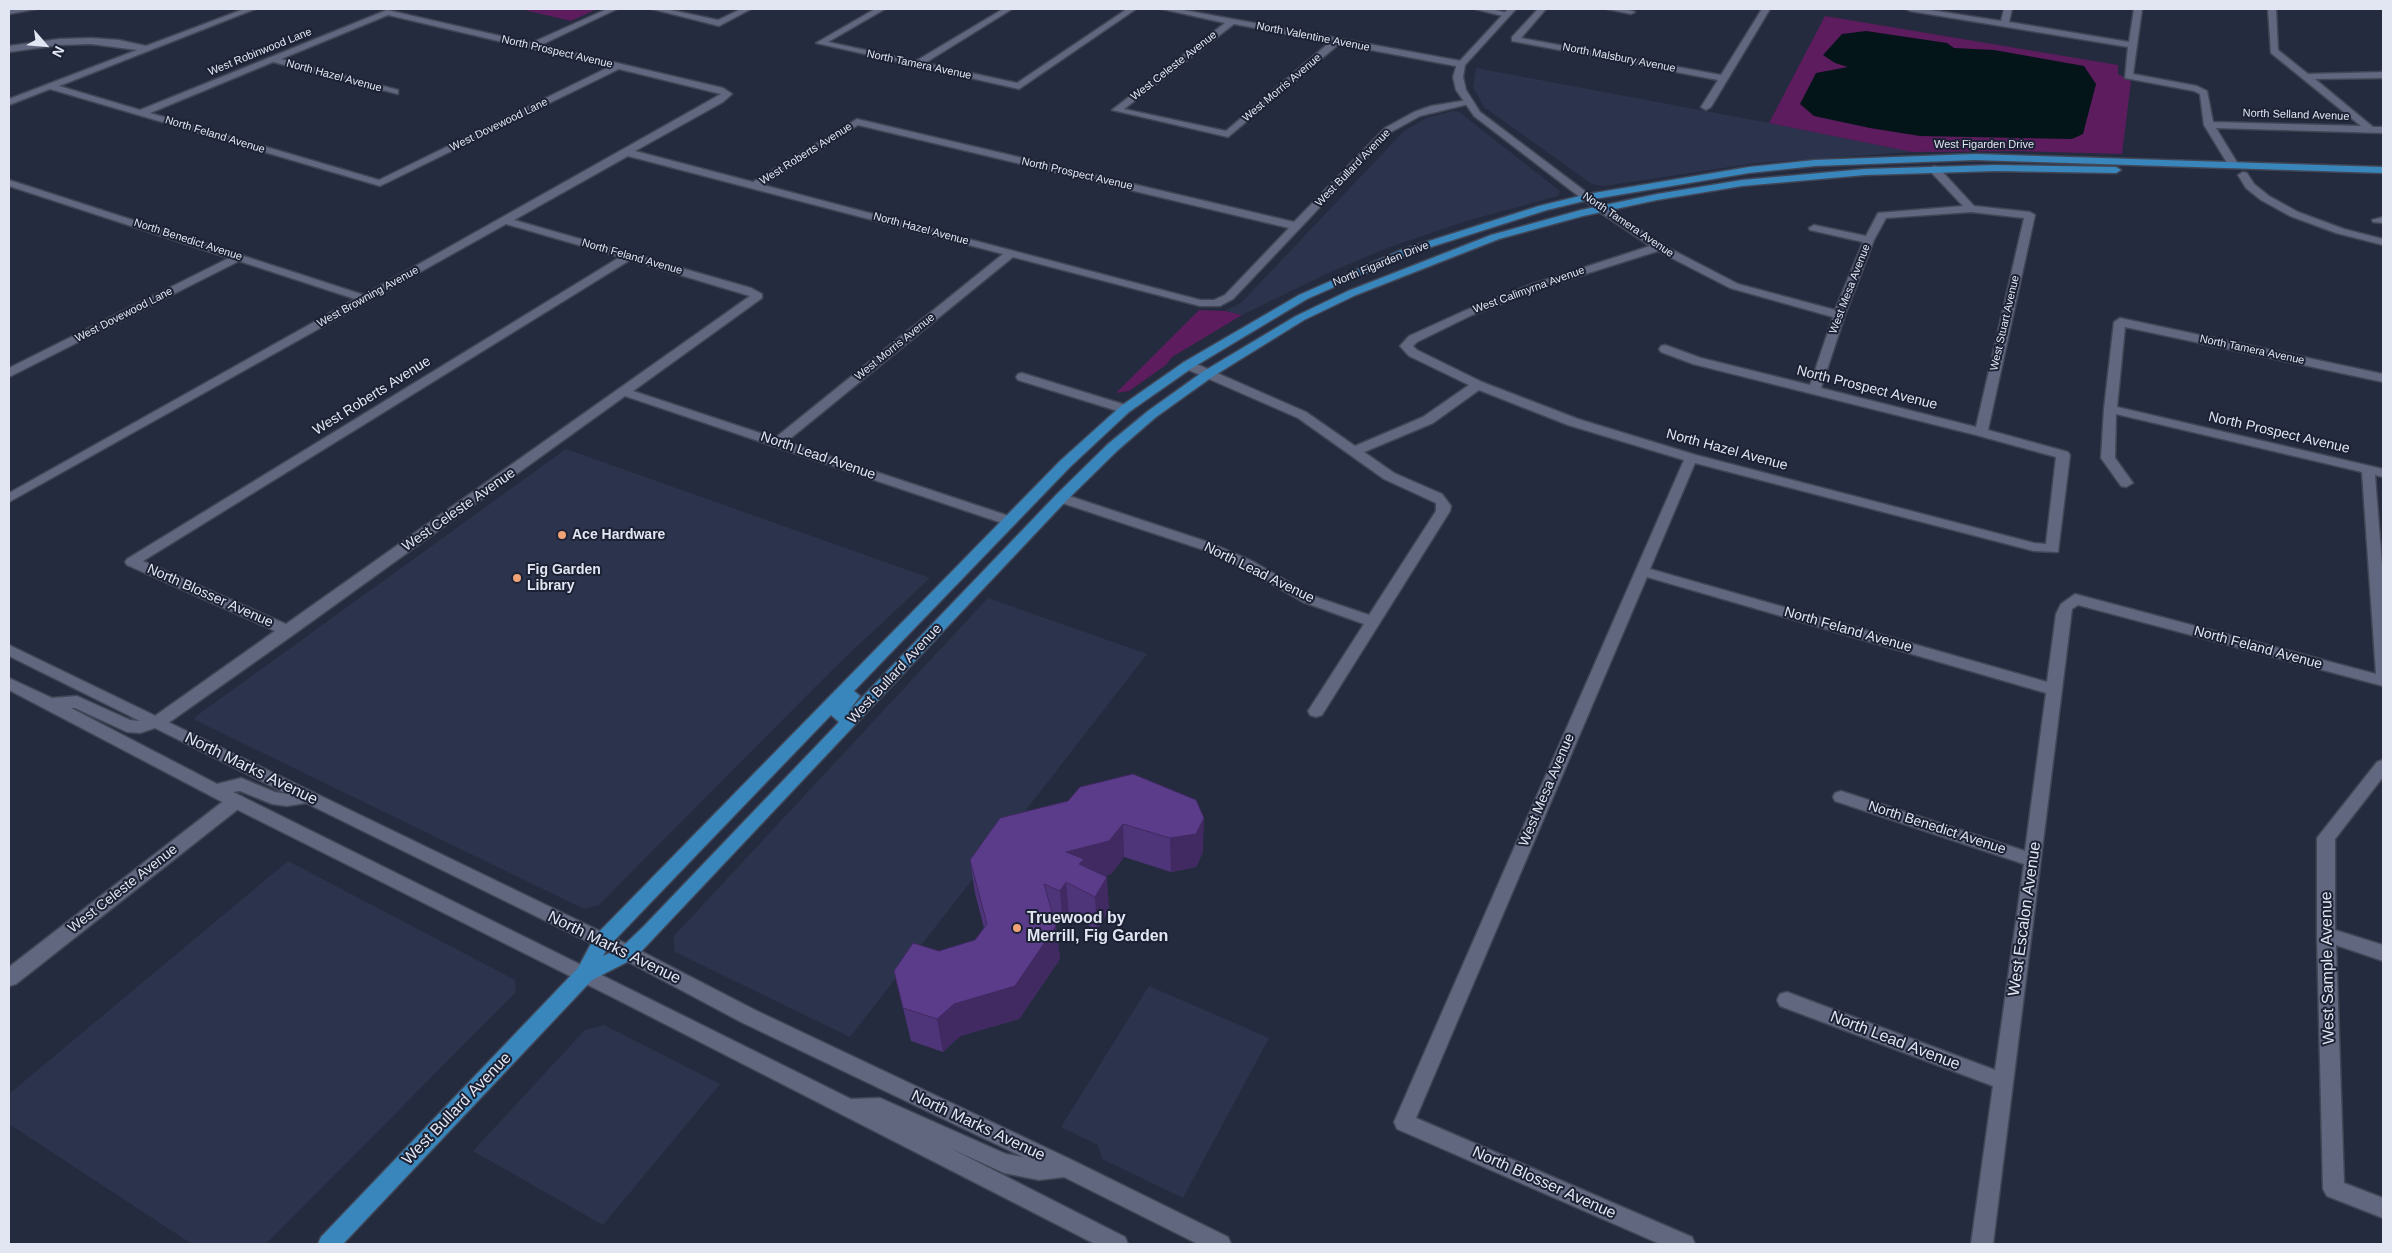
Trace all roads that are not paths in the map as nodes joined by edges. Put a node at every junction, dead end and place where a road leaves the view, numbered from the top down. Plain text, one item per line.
1 (32, 9) edge
2 (251, 9) edge
3 (613, 9) edge
4 (656, 9) edge
5 (747, 9) edge
6 (881, 9) edge
7 (1008, 9) edge
8 (1132, 9) edge
9 (1166, 9) edge
10 (1479, 9) edge
11 (1542, 9) edge
12 (1611, 9) edge
13 (1766, 9) edge
14 (1910, 9) edge
15 (2008, 9) edge
16 (2138, 9) edge
17 (2272, 9) edge
18 (1509, 11) edge
19 (9, 12) edge
20 (387, 12) joint
21 (1631, 12) dead end
22 (1231, 22) junction
23 (2004, 24) junction
24 (1336, 42) junction
25 (2134, 45) junction
26 (532, 46) junction
27 (9, 49) edge
28 (146, 49) junction
29 (272, 59) junction
30 (917, 64) junction
31 (1461, 64) junction
32 (618, 66) junction
33 (2383, 75) edge
34 (2306, 77) junction
35 (1724, 78) junction
36 (50, 86) junction
37 (395, 92) dead end
38 (727, 94) joint
39 (9, 102) edge
40 (1468, 103) junction
41 (1706, 107) dead end
42 (141, 113) junction
43 (857, 122) joint
44 (2209, 125) junction
45 (2371, 130) junction
46 (2383, 130) edge
47 (1228, 134) joint
48 (626, 152) junction
49 (2233, 164) junction
50 (2276, 166) junction
51 (1934, 169) junction
52 (2383, 170) edge
53 (2191, 172) junction
54 (2243, 175) junction
55 (2383, 180) edge
56 (9, 183) edge
57 (380, 184) joint
58 (754, 186) junction
59 (1588, 197) junction
60 (1602, 209) junction
61 (1971, 209) junction
62 (504, 220) junction
63 (1296, 226) junction
64 (1814, 228) dead end
65 (1869, 240) junction
66 (2383, 242) edge
67 (1659, 247) junction
68 (1011, 253) junction
69 (628, 256) junction
70 (239, 257) junction
71 (758, 296) joint
72 (366, 299) junction
73 (1216, 304) joint
74 (1839, 316) junction
75 (1406, 346) joint
76 (1665, 350) dead end
77 (1188, 365) junction
78 (9, 373) edge
79 (1208, 374) junction
80 (1022, 377) dead end
81 (2383, 378) edge
82 (1478, 385) junction
83 (1814, 391) junction
84 (625, 392) junction
85 (1125, 409) junction
86 (2110, 409) junction
87 (1981, 432) junction
88 (778, 442) junction
89 (1113, 447) junction
90 (1356, 452) junction
91 (1691, 458) junction
92 (2368, 469) junction
93 (2383, 473) edge
94 (2126, 483) dead end
95 (9, 498) edge
96 (1061, 498) junction
97 (1010, 521) junction
98 (2052, 549) joint
99 (132, 562) joint
100 (1642, 571) junction
101 (2075, 599) joint
102 (1372, 621) junction
103 (288, 630) junction
104 (9, 650) edge
105 (2383, 673) edge
106 (2383, 681) edge
107 (9, 684) edge
108 (854, 687) junction
109 (2055, 690) junction
110 (49, 704) junction
111 (1316, 711) dead end
112 (850, 721) junction
113 (158, 722) junction
114 (2383, 766) edge
115 (216, 790) junction
116 (307, 796) junction
117 (1841, 797) dead end
118 (236, 801) junction
119 (2033, 860) junction
120 (2326, 934) junction
121 (602, 941) junction
122 (628, 953) junction
123 (2383, 953) edge
124 (584, 974) junction
125 (9, 978) edge
126 (1787, 1000) dead end
127 (2002, 1081) junction
128 (850, 1108) junction
129 (1404, 1122) joint
130 (1065, 1167) junction
131 (2383, 1208) edge
132 (329, 1244) edge
133 (1117, 1244) edge
134 (1220, 1244) edge
135 (1684, 1244) edge
136 (1982, 1244) edge

1 - 19 street
2 - 28 street
3 - 26 street
4 - 5 street
6 - 30 street, North Tamera Avenue
7 - 30 street
8 - 30 street, North Tamera Avenue
9 - 22 street, North Valentine Avenue
10 - 18 street
11 - 35 street, North Malsbury Avenue
12 - 21 street
13 - 35 street
14 - 23 street
15 - 23 street
16 - 25 street
17 - 34 street
18 - 31 street
20 - 26 street, North Prospect Avenue
20 - 29 street, West Robinwood Lane
22 - 24 street, North Valentine Avenue
22 - 47 street, West Celeste Avenue
23 - 25 street
24 - 31 street, North Valentine Avenue
24 - 47 street, West Morris Avenue
25 - 44 street
26 - 32 street, North Prospect Avenue
27 - 28 street
28 - 36 street
29 - 37 street, North Hazel Avenue
29 - 42 street, West Robinwood Lane
31 - 40 street
32 - 38 street, North Prospect Avenue
32 - 57 street, West Dovewood Lane
33 - 34 street
34 - 45 street
35 - 41 street
36 - 39 street
36 - 42 street, North Feland Avenue
38 - 48 street, West Browning Avenue
40 - 59 street, North Tamera Avenue
40 - 63 street, West Bullard Avenue
42 - 57 street, North Feland Avenue
43 - 58 street, West Roberts Avenue
43 - 63 street, North Prospect Avenue
44 - 45 street, North Selland Avenue
44 - 49 street
45 - 46 street, North Selland Avenue
48 - 58 street, North Hazel Avenue
48 - 62 street, West Browning Avenue
49 - 50 main road, West Figarden Drive
49 - 53 main road
49 - 59 main road, West Figarden Drive
50 - 52 main road, West Figarden Drive
50 - 54 main road
51 - 53 main road, West Figarden Drive
51 - 60 main road, West Figarden Drive
51 - 61 street
53 - 54 main road, West Figarden Drive
54 - 55 main road, West Figarden Drive
54 - 66 street
56 - 70 street, North Benedict Avenue
58 - 68 street, North Hazel Avenue
59 - 60 street, North Tamera Avenue
59 - 77 main road, North Figarden Drive
60 - 67 street, North Tamera Avenue
60 - 79 main road, North Figarden Drive
61 - 65 street
61 - 87 street, West Stuart Avenue
62 - 69 street, North Feland Avenue
62 - 72 street, West Browning Avenue
63 - 73 street, West Bullard Avenue
64 - 65 street, West Mesa Avenue
65 - 74 street, West Mesa Avenue
67 - 74 street, North Tamera Avenue
67 - 75 street, West Calimyrna Avenue
68 - 73 street, North Hazel Avenue
68 - 88 street, West Morris Avenue
69 - 71 street, North Feland Avenue
69 - 99 street, West Roberts Avenue
70 - 72 street, North Benedict Avenue
70 - 78 street, West Dovewood Lane
71 - 84 street, West Celeste Avenue
72 - 95 street, West Browning Avenue
74 - 83 street, West Mesa Avenue
75 - 82 street, North Hazel Avenue
76 - 83 street, North Prospect Avenue
77 - 79 street
77 - 85 main road, West Bullard Avenue
79 - 89 main road, West Bullard Avenue
79 - 90 street
80 - 85 street
81 - 86 street, North Tamera Avenue
82 - 90 street
82 - 91 street, North Hazel Avenue
83 - 87 street, North Prospect Avenue
84 - 88 street, North Lead Avenue
84 - 103 street, West Celeste Avenue
85 - 89 main road
85 - 97 main road, West Bullard Avenue
86 - 92 street, North Prospect Avenue
86 - 94 street
87 - 98 street, North Prospect Avenue
88 - 97 street, North Lead Avenue
89 - 96 main road, West Bullard Avenue
90 - 102 street
91 - 98 street, North Hazel Avenue
91 - 100 street, West Mesa Avenue
92 - 93 street, North Prospect Avenue
92 - 105 street
96 - 102 street, North Lead Avenue
96 - 112 main road, West Bullard Avenue
97 - 108 main road, West Bullard Avenue
99 - 103 street, North Blosser Avenue
100 - 109 street, North Feland Avenue
100 - 129 street, West Mesa Avenue
101 - 106 street, North Feland Avenue
101 - 109 street, West Escalon Avenue
102 - 111 street
103 - 113 street, West Celeste Avenue
104 - 113 street, North Marks Avenue
107 - 110 street
108 - 112 main road
108 - 121 main road, West Bullard Avenue
109 - 119 street, West Escalon Avenue
110 - 113 street
110 - 115 street
112 - 122 main road, West Bullard Avenue
113 - 116 street, North Marks Avenue
114 - 120 street, West Sample Avenue
115 - 116 street
115 - 118 street
116 - 121 street, North Marks Avenue
117 - 119 street, North Benedict Avenue
118 - 124 street
118 - 125 street, West Celeste Avenue
119 - 127 street, West Escalon Avenue
120 - 123 street
120 - 131 street, West Sample Avenue
121 - 122 street, North Marks Avenue
121 - 124 main road, West Bullard Avenue
122 - 124 main road, West Bullard Avenue
122 - 130 street, North Marks Avenue
124 - 128 street
124 - 132 main road, West Bullard Avenue
126 - 127 street, North Lead Avenue
127 - 136 street, West Escalon Avenue
128 - 130 street
128 - 133 street
129 - 135 street, North Blosser Avenue
130 - 134 street, North Marks Avenue

